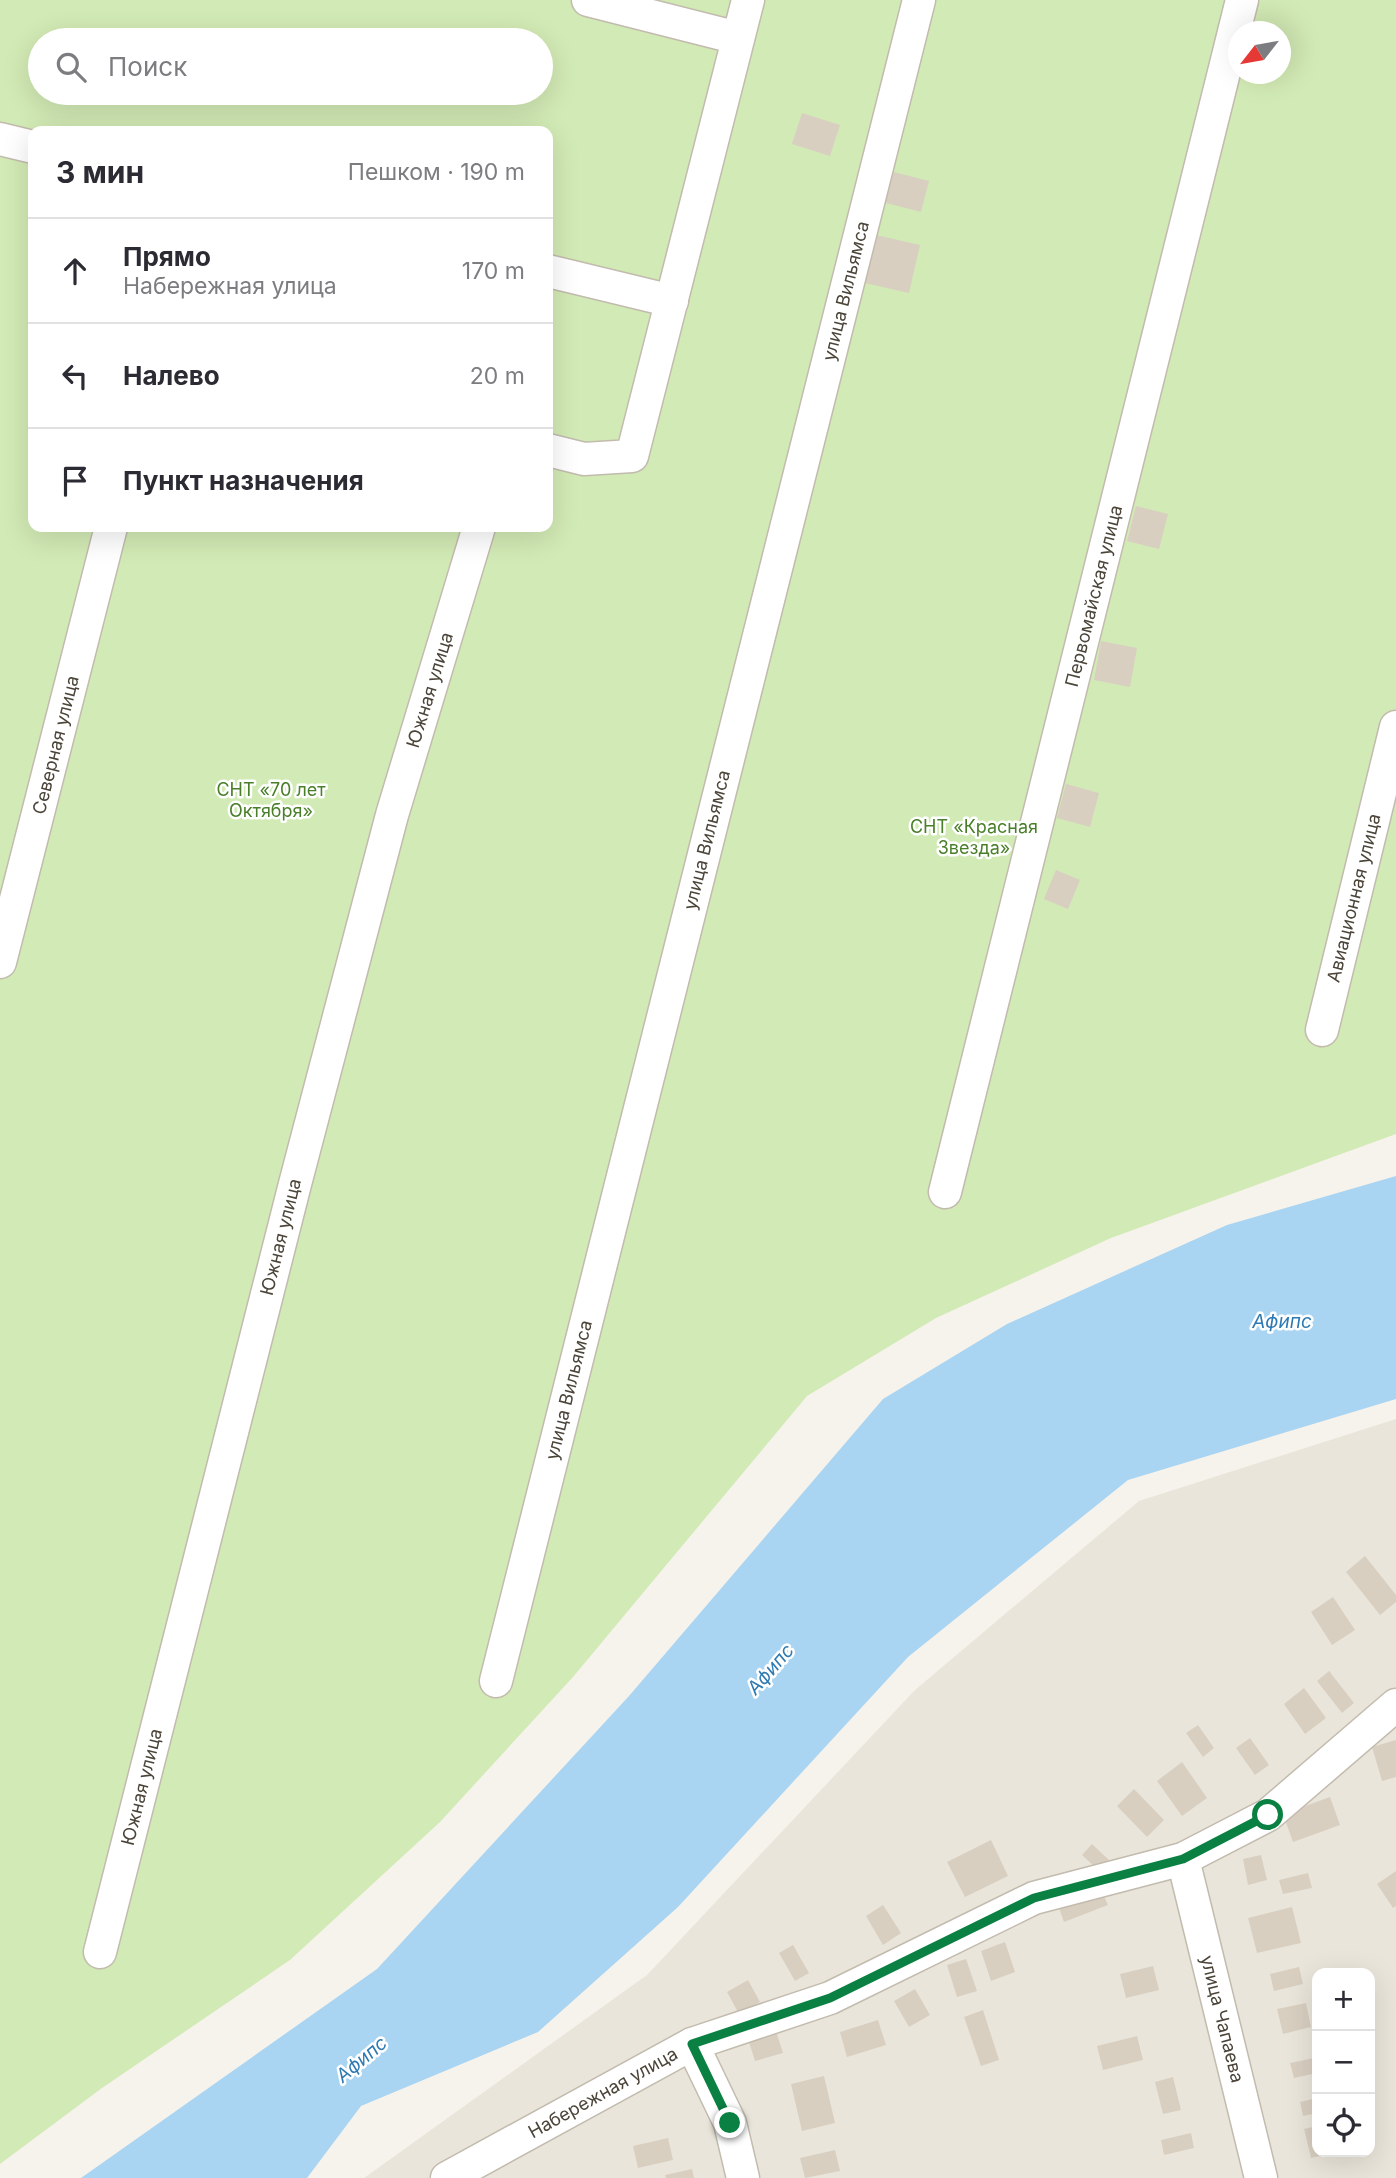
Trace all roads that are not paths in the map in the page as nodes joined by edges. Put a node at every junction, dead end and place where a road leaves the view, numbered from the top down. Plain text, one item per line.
1 (588, 0) edge
2 (748, 0) edge
3 (919, 0) edge
4 (1242, 0) edge
5 (735, 37) junction
6 (0, 139) edge
7 (28, 146) edge
8 (553, 272) edge
9 (673, 301) junction
10 (553, 451) edge
11 (110, 532) edge
12 (477, 532) edge
13 (1396, 727) edge
14 (0, 962) edge
15 (1322, 1030) dead end
16 (946, 1192) dead end
17 (496, 1681) dead end
18 (1396, 1705) edge
19 (1183, 1859) junction
20 (100, 1952) dead end
21 (692, 2044) junction
22 (447, 2178) edge
23 (744, 2178) edge
24 (1261, 2178) edge

1 - 5 street
2 - 5 street
3 - 17 street, улица Вильямса
4 - 16 street, Первомайская улица
5 - 9 street
6 - 7 street
8 - 9 street
9 - 10 street
11 - 14 street, Северная улица
12 - 20 street, Южная улица
13 - 15 street, Авиационная улица
18 - 19 street, Набережная улица
19 - 21 street, Набережная улица
19 - 24 street, улица Чапаева
21 - 22 street, Набережная улица
21 - 23 street

